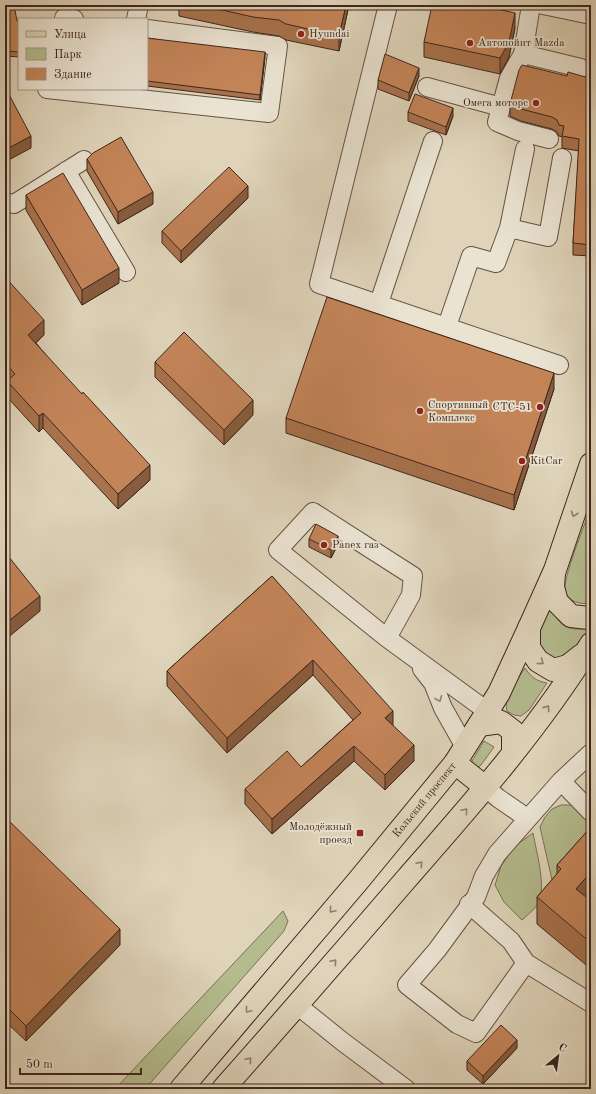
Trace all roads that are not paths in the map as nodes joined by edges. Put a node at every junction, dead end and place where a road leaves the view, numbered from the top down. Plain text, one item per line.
1 (139, 5) edge
2 (388, 5) edge
3 (531, 5) edge
4 (543, 5) edge
5 (591, 16) edge
6 (136, 18) edge
7 (148, 29) edge
8 (523, 54) junction
9 (581, 68) dead end
10 (427, 87) dead end
11 (56, 90) edge
12 (501, 107) junction
13 (549, 139) dead end
14 (433, 141) dead end
15 (525, 149) dead end
16 (562, 158) dead end
17 (84, 160) dead end
18 (66, 171) junction
19 (5, 202) edge
20 (509, 228) junction
21 (126, 272) dead end
22 (379, 303) junction
23 (447, 326) junction
24 (559, 365) dead end
25 (591, 464) edge
26 (555, 570) junction
27 (591, 617) edge
28 (529, 628) junction
29 (387, 638) junction
30 (589, 648) edge
31 (410, 655) junction
32 (503, 730) junction
33 (591, 753) edge
34 (460, 755) junction
35 (561, 781) junction
36 (485, 787) junction
37 (591, 812) edge
38 (527, 818) junction
39 (470, 904) junction
40 (526, 963) junction
41 (591, 1003) edge
42 (296, 1005) junction
43 (181, 1089) edge
44 (223, 1089) edge
45 (406, 1089) edge

1 - 6 street
2 - 22 street
3 - 8 street
4 - 5 street
7 - 11 street
8 - 9 street
8 - 12 street
10 - 12 street
12 - 13 street
14 - 22 street
15 - 20 street
16 - 20 street
17 - 18 street
18 - 19 street
18 - 21 street
20 - 23 street
22 - 23 street
23 - 24 street
25 -> 26 main road, Кольский проспект
26 - 27 main road
26 - 28 main road, Кольский проспект
28 -> 30 main road
28 - 32 main road, Кольский проспект
29 - 29 street
29 - 31 street
32 -> 30 main road, Кольский проспект
31 - 32 street
31 -> 34 street
32 - 34 main road, Кольский проспект
32 - 36 main road, Кольский проспект
33 - 35 street
34 - 36 main road
34 -> 43 main road, Кольский проспект
35 - 37 street
35 - 38 street
36 - 38 street
42 -> 36 main road, Кольский проспект
38 - 39 street
39 - 40 street
39 - 40 street
40 - 41 street
44 -> 42 main road, Кольский проспект
42 - 45 street

